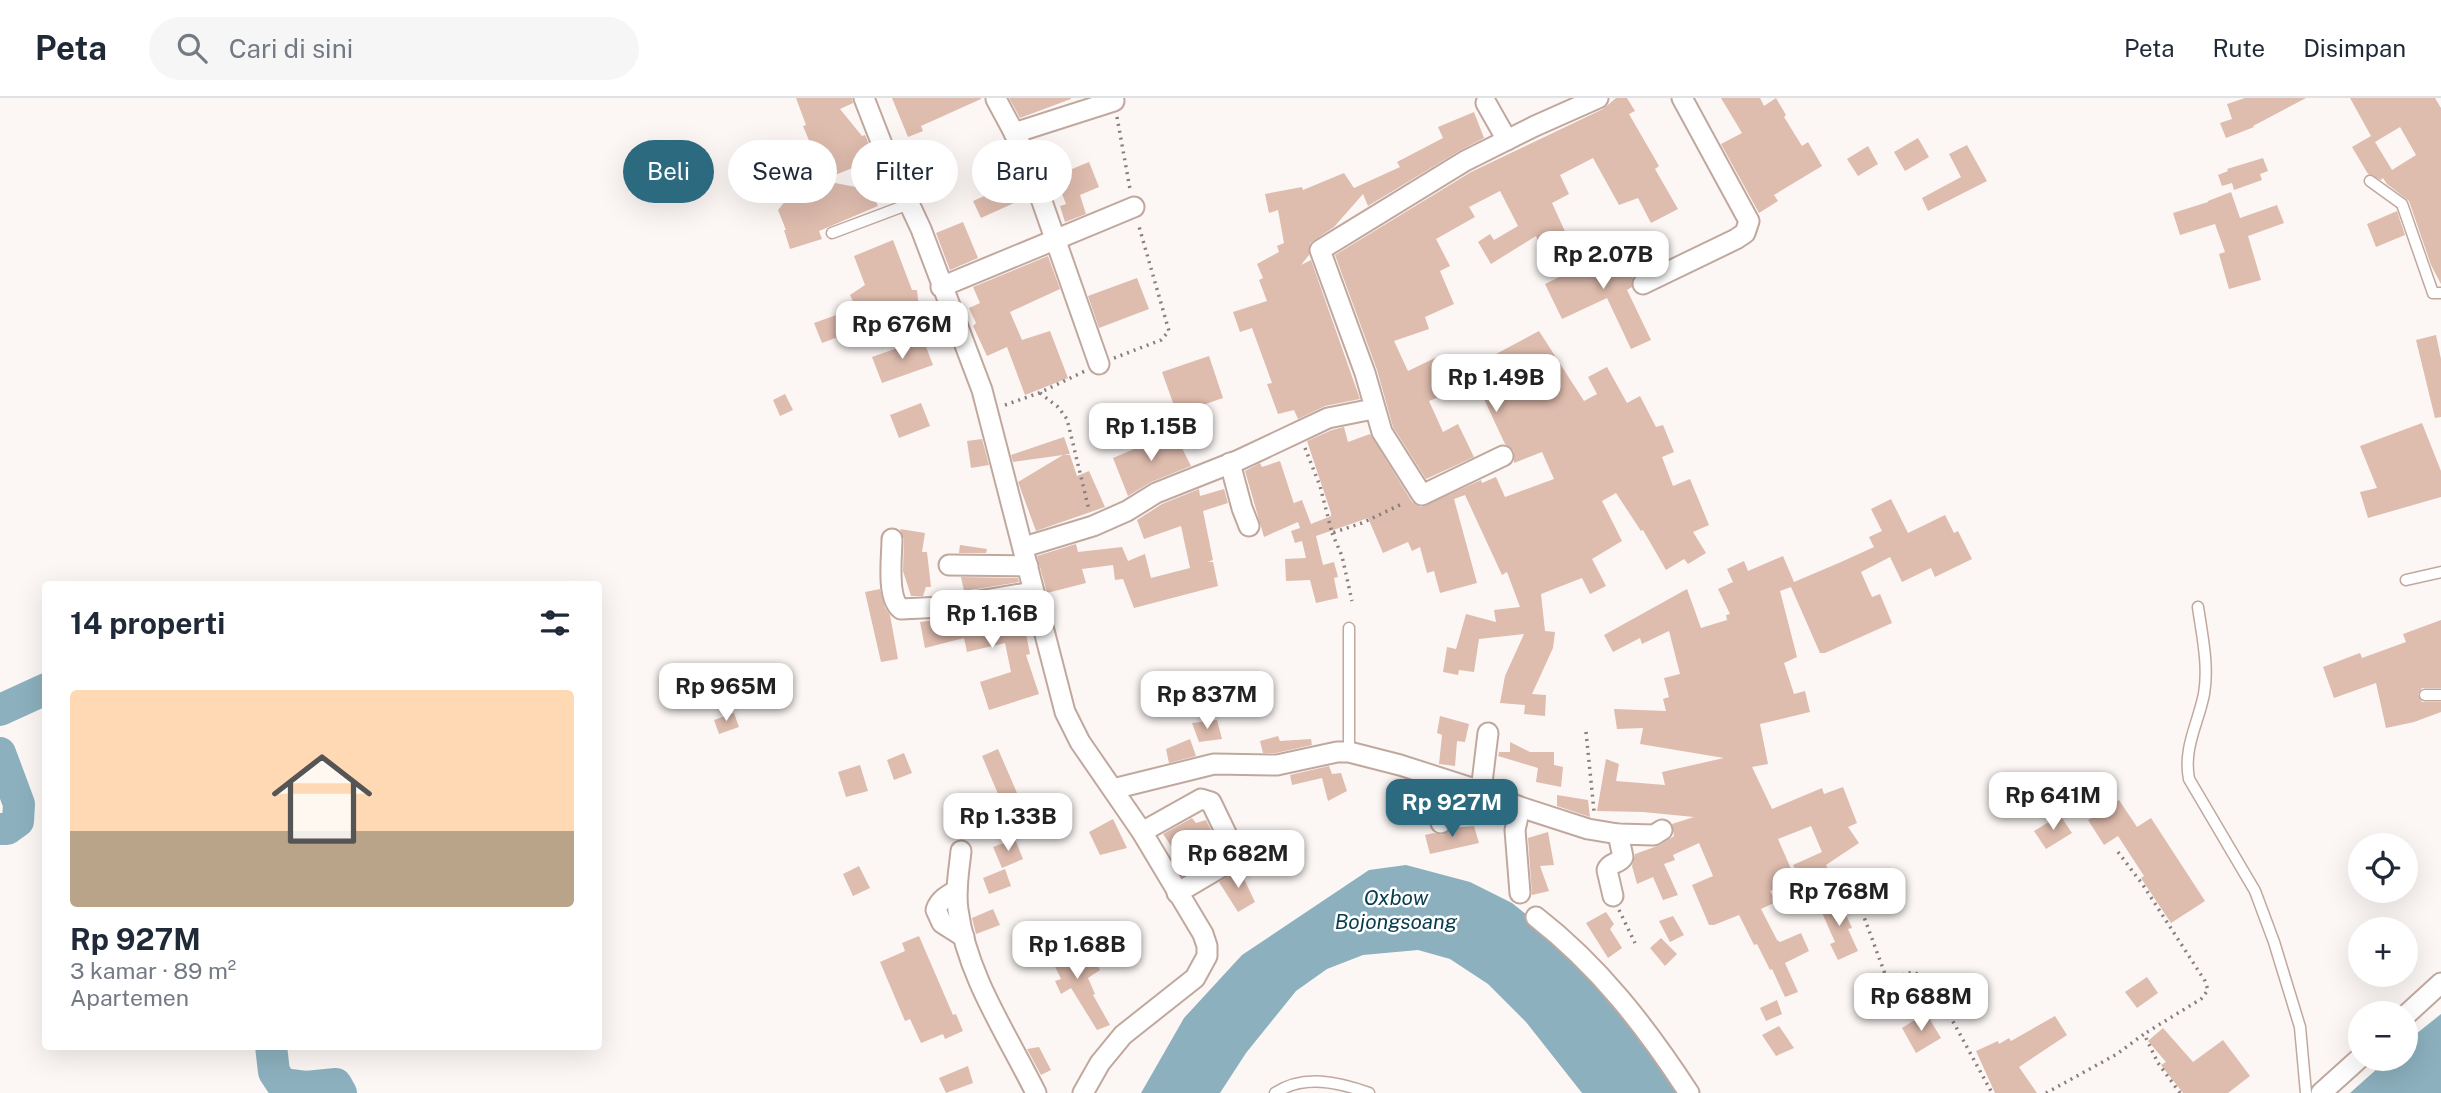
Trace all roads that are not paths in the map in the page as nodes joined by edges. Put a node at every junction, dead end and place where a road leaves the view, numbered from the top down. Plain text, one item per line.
1 (1598, 98) edge
2 (1682, 98) edge
3 (996, 99) edge
4 (870, 100) edge
5 (1114, 101) road end
6 (1486, 103) dead end
7 (1014, 133) junction
8 (1507, 140) junction
9 (2370, 181) dead end
10 (909, 204) junction
11 (1133, 207) road end
12 (832, 233) dead end
13 (1054, 240) junction
14 (1643, 284) dead end
15 (942, 287) junction
16 (2441, 293) edge
17 (1099, 364) road end
18 (1373, 409) junction
19 (1503, 456) dead end
20 (1230, 463) junction
21 (1250, 526) dead end
22 (892, 539) dead end
23 (1026, 556) junction
24 (949, 565) dead end
25 (2441, 572) edge
26 (2406, 580) dead end
27 (1032, 592) junction
28 (2198, 607) dead end
29 (1349, 628) dead end
30 (2425, 695) dead end
31 (2441, 695) edge
32 (1488, 733) dead end
33 (1349, 752) junction
34 (1437, 778) junction
35 (1113, 789) junction
36 (1481, 791) junction
37 (1520, 807) junction
38 (1441, 823) dead end
39 (1662, 830) dead end
40 (1142, 832) junction
41 (1618, 834) junction
42 (961, 851) dead end
43 (1177, 893) junction
44 (1520, 893) dead end
45 (1613, 897) road end
46 (1536, 917) dead end
47 (2441, 984) edge
48 (2418, 1004) edge
49 (2348, 1069) edge
50 (1036, 1093) edge
51 (1083, 1093) edge
52 (1275, 1093) edge
53 (1369, 1093) edge
54 (1689, 1093) edge
55 (2306, 1093) edge
56 (2321, 1093) edge

1 - 8 street
2 - 14 street
3 - 7 street
4 - 10 street
5 - 7 street
6 - 8 street
7 - 13 street
8 - 18 street
9 - 16 lane
10 - 12 lane
10 - 15 street
11 - 13 street
13 - 15 street
13 - 17 street
15 - 23 street
18 - 19 street
18 - 20 street
20 - 21 street
20 - 23 street
22 - 27 street
23 - 24 street
23 - 27 street
25 - 26 lane
27 - 35 street
28 - 55 lane
29 - 33 lane
30 - 31 lane
32 - 36 street
33 - 34 street
33 - 35 street
34 - 36 street
34 - 38 street
35 - 40 street
36 - 37 street
37 - 41 street
37 - 44 street
39 - 41 street
40 - 43 street
40 - 43 street
41 - 45 street
42 - 50 street
43 - 51 street
46 - 54 street
47 - 48 street
49 - 56 street
52 - 53 lane

